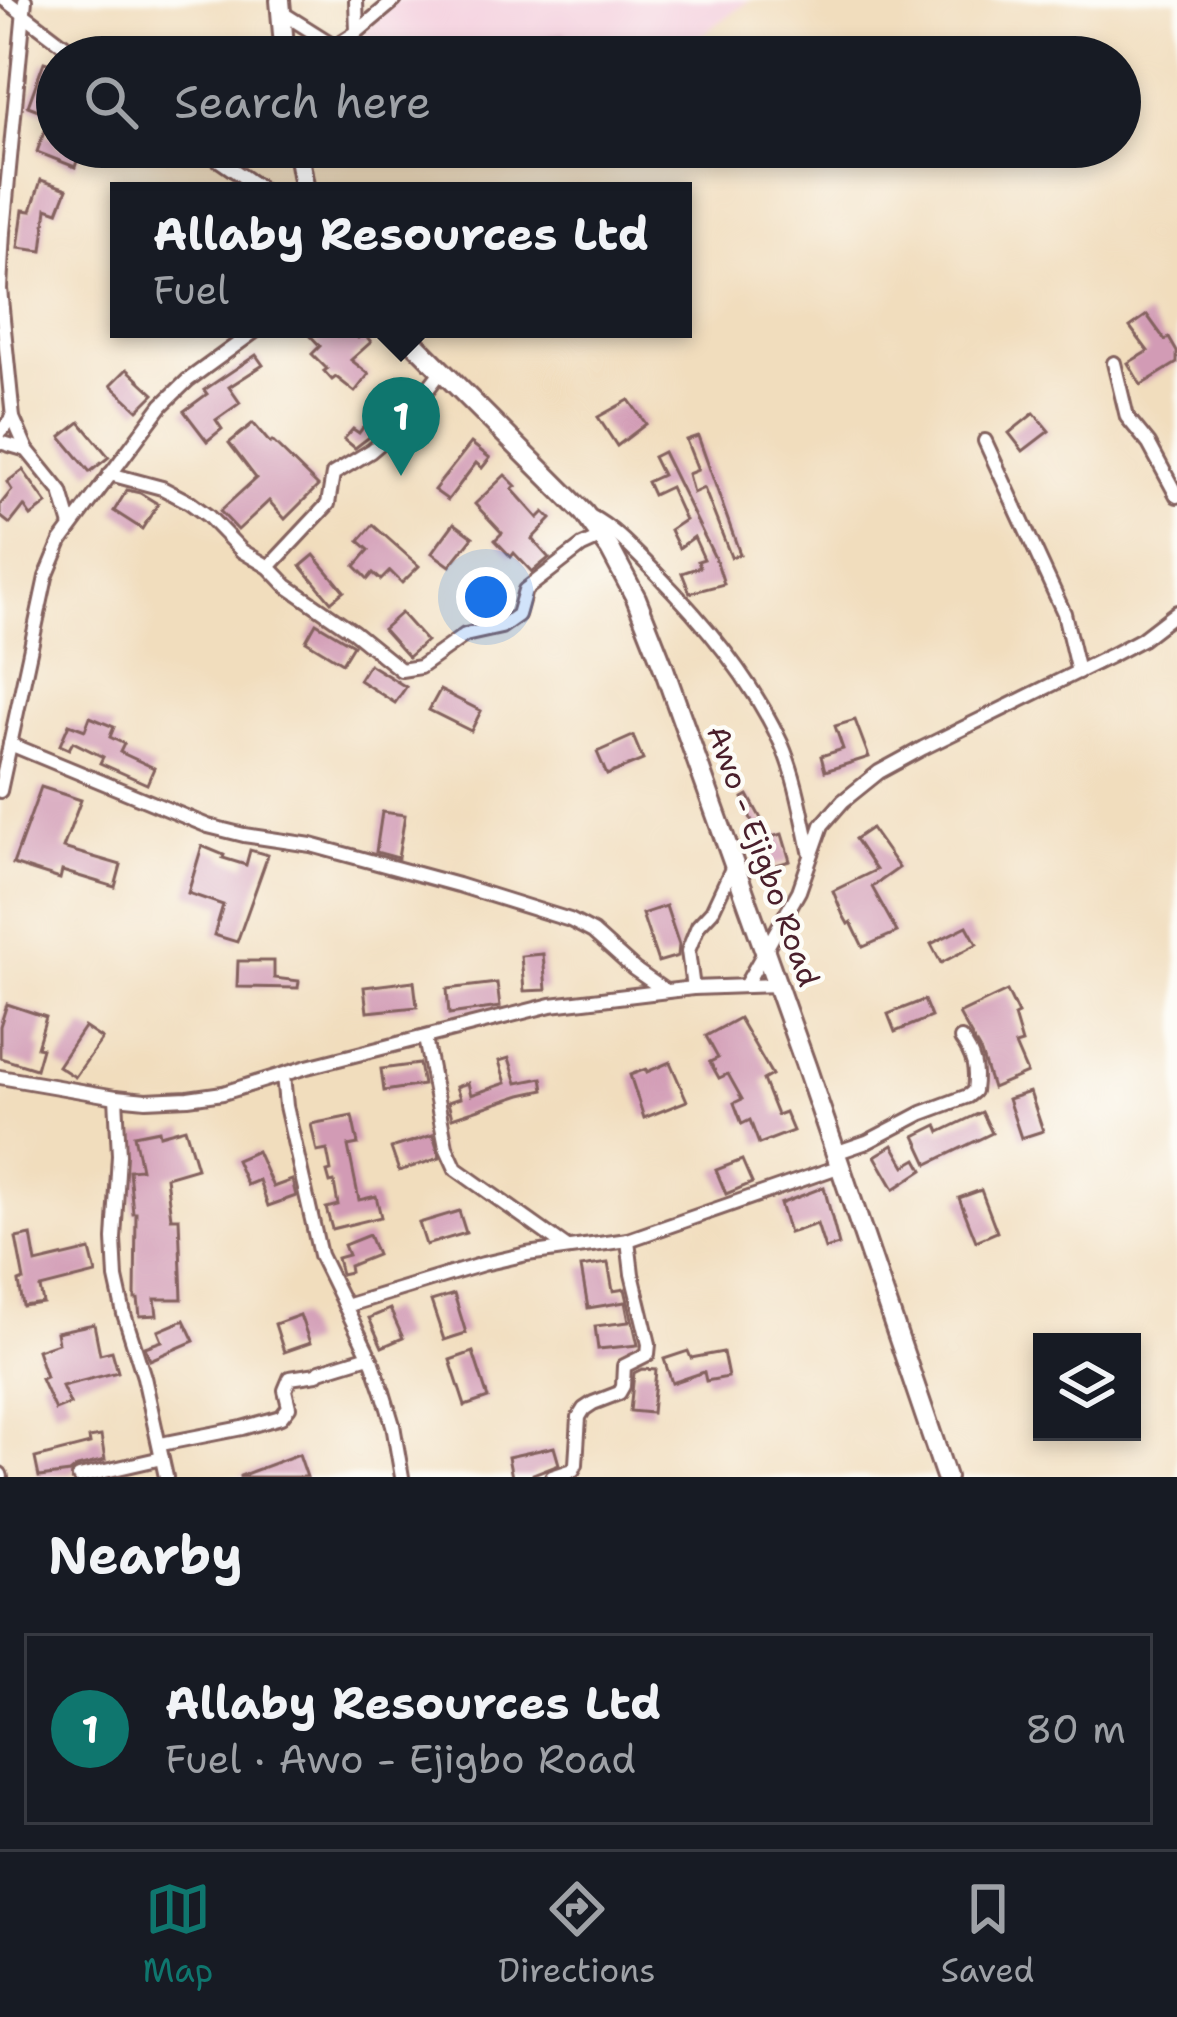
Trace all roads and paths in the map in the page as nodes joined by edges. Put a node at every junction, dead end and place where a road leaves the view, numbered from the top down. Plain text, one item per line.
1 (4, 0) edge
2 (356, 0) edge
3 (395, 0) edge
4 (280, 6) edge
5 (24, 7) edge
6 (358, 32) junction
7 (56, 36) edge
8 (283, 36) edge
9 (313, 36) edge
10 (352, 36) edge
11 (0, 259) edge
12 (246, 338) edge
13 (409, 338) edge
14 (1114, 363) dead end
15 (443, 370) junction
16 (13, 418) junction
17 (0, 432) edge
18 (985, 441) dead end
19 (0, 442) edge
20 (27, 450) junction
21 (110, 474) junction
22 (61, 492) junction
23 (1177, 496) edge
24 (88, 502) junction
25 (584, 513) junction
26 (71, 526) junction
27 (602, 537) junction
28 (269, 568) junction
29 (1177, 611) edge
30 (1078, 672) junction
31 (10, 743) junction
32 (1, 783) edge
33 (812, 855) junction
34 (734, 863) junction
35 (764, 950) junction
36 (777, 985) junction
37 (745, 986) junction
38 (693, 988) junction
39 (664, 991) junction
40 (425, 1038) junction
41 (962, 1039) dead end
42 (283, 1075) junction
43 (0, 1077) edge
44 (116, 1097) junction
45 (837, 1160) junction
46 (628, 1240) junction
47 (567, 1248) junction
48 (345, 1306) junction
49 (369, 1356) junction
50 (161, 1451) junction
51 (79, 1477) edge
52 (166, 1477) edge
53 (402, 1477) edge
54 (552, 1477) edge
55 (946, 1477) edge

1 - 5 street
2 - 6 street
3 - 6 street
4 - 8 main road
4 - 9 street
5 - 7 street
5 - 11 street
6 - 10 street
11 - 16 street
12 - 21 street
13 - 15 main road, Awo - Ejigbo Road
14 - 23 street
15 - 25 main road, Awo - Ejigbo Road
15 - 28 street
16 - 17 street
16 - 20 street
18 - 30 street
19 - 20 street
20 - 22 street
21 - 24 street
21 - 28 street
22 - 24 street
22 - 26 street
24 - 26 street
25 - 27 main road, Awo - Ejigbo Road
25 - 33 street
26 - 31 street
27 - 28 street
27 - 34 main road, Awo - Ejigbo Road
29 - 30 street
30 - 33 street
31 - 32 street
31 - 39 street
33 - 35 street
34 - 35 main road, Awo - Ejigbo Road
34 - 38 street
35 - 36 main road, Awo - Ejigbo Road
35 - 37 street
36 - 37 street
36 - 45 main road, Awo - Ejigbo Road
37 - 38 street
38 - 39 street
39 - 40 street
40 - 42 street
40 - 47 street
41 - 45 street
42 - 44 street
42 - 48 street
43 - 44 street
44 - 50 street
45 - 46 street
45 - 55 main road, Awo - Ejigbo Road
46 - 47 street
46 - 54 street
47 - 48 street
48 - 49 street
49 - 50 street
49 - 53 street
50 - 51 street
50 - 52 street

